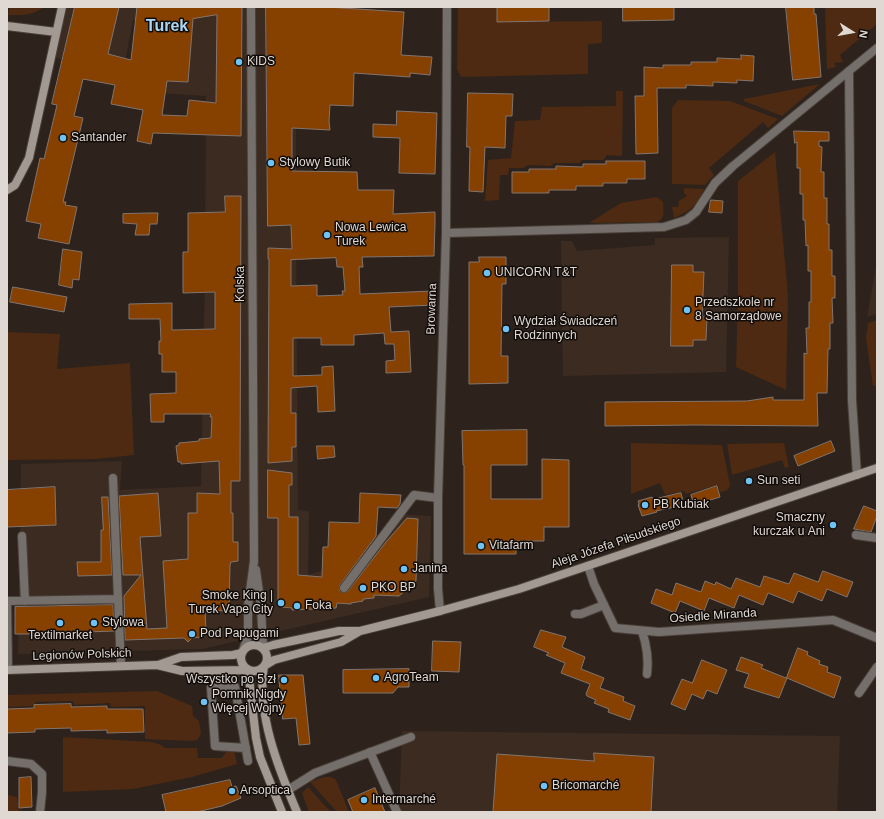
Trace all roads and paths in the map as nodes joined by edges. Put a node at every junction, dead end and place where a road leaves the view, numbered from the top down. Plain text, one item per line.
1 (62, 7) edge
2 (251, 7) edge
3 (447, 7) edge
4 (7, 26) edge
5 (56, 32) junction
6 (877, 48) edge
7 (849, 71) junction
8 (7, 190) edge
9 (446, 233) junction
10 (877, 468) edge
11 (857, 474) junction
12 (113, 478) dead end
13 (438, 498) junction
14 (856, 535) dead end
15 (22, 536) dead end
16 (877, 538) edge
17 (254, 561) junction
18 (588, 566) junction
19 (344, 588) dead end
20 (118, 599) junction
21 (25, 601) junction
22 (604, 605) junction
23 (440, 611) junction
24 (575, 614) dead end
25 (360, 630) junction
26 (642, 631) junction
27 (877, 638) edge
28 (263, 648) junction
29 (242, 653) junction
30 (157, 665) junction
31 (121, 666) junction
32 (264, 666) junction
33 (877, 667) edge
34 (8, 670) edge
35 (248, 670) junction
36 (647, 674) dead end
37 (859, 693) dead end
38 (411, 737) dead end
39 (246, 748) junction
40 (370, 752) junction
41 (7, 761) edge
42 (248, 761) dead end
43 (288, 790) junction
44 (40, 812) edge
45 (282, 812) edge
46 (297, 812) edge
47 (397, 812) edge

1 - 5 street
2 - 17 street, Kolska
3 - 9 street, Browarna
4 - 5 street
5 - 8 street
6 - 7 street
7 - 9 street
7 - 11 street
9 - 13 street, Browarna
10 - 11 street, Aleja Józefa Piłsudskiego
11 - 18 street, Aleja Józefa Piłsudskiego
12 - 20 street
13 - 19 street
13 - 23 street, Browarna
14 - 16 street
15 - 21 street
17 - 28 street, Kolska
17 - 29 street, Kolska
18 - 22 street, Osiedle Miranda
18 - 23 street, Aleja Józefa Piłsudskiego
20 - 21 street
20 - 31 street
21 - 34 street
22 - 24 street
22 - 26 street, Osiedle Miranda
23 - 25 street, Aleja Józefa Piłsudskiego
25 - 28 street, Aleja Józefa Piłsudskiego
25 - 32 street, Aleja Józefa Piłsudskiego
26 - 27 street, Osiedle Miranda
26 - 36 street
28 - 29 street
28 - 32 street
29 - 30 street, Legionów Polskich
29 - 35 street
30 - 31 street, Legionów Polskich
30 - 35 street, Legionów Polskich
31 - 34 street, Legionów Polskich
32 - 35 street
32 - 43 street
33 - 37 street
35 - 45 street
38 - 40 street
39 - 39 street
39 - 42 street
40 - 43 street
40 - 47 street
41 - 44 street
43 - 46 street

